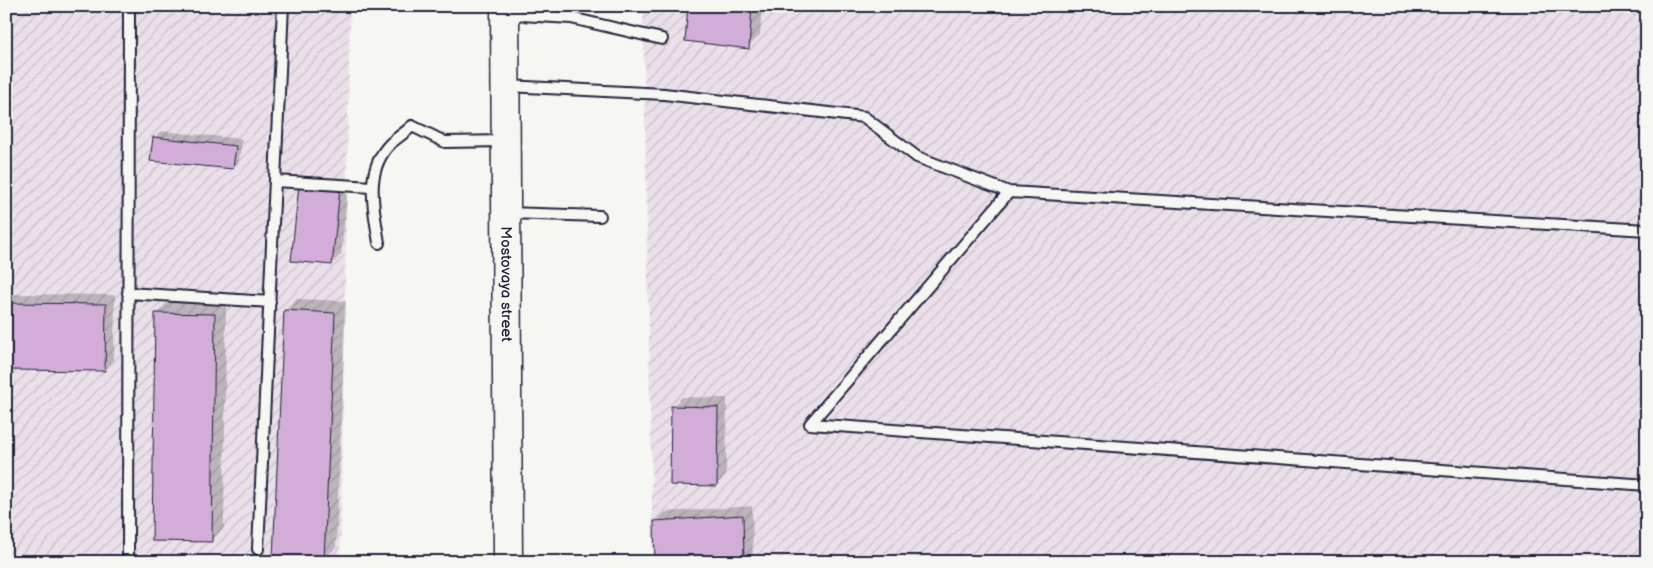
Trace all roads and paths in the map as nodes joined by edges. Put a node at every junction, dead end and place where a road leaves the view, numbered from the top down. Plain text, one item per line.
1 (129, 6) edge
2 (284, 6) edge
3 (572, 6) edge
4 (505, 10) edge
5 (571, 18) junction
6 (662, 39) dead end
7 (506, 86) junction
8 (506, 142) junction
9 (276, 181) junction
10 (372, 187) junction
11 (1009, 192) junction
12 (507, 213) junction
13 (600, 216) dead end
14 (1647, 230) edge
15 (379, 243) dead end
16 (128, 293) junction
17 (270, 302) junction
18 (1647, 485) edge
19 (258, 549) dead end
20 (128, 562) edge
21 (508, 562) edge

1 - 16 lane
2 - 9 lane
3 - 5 lane
4 - 5 lane
4 - 7 street, Mostovaya street
5 - 6 lane
7 - 8 street, Mostovaya street
7 - 11 lane
8 - 10 lane
8 - 12 street, Mostovaya street
9 - 10 lane
9 - 17 lane
10 - 15 lane
11 - 14 lane
11 - 18 lane
12 - 13 lane
12 - 21 street, Mostovaya street
16 - 17 lane
16 - 20 lane
17 - 19 lane

